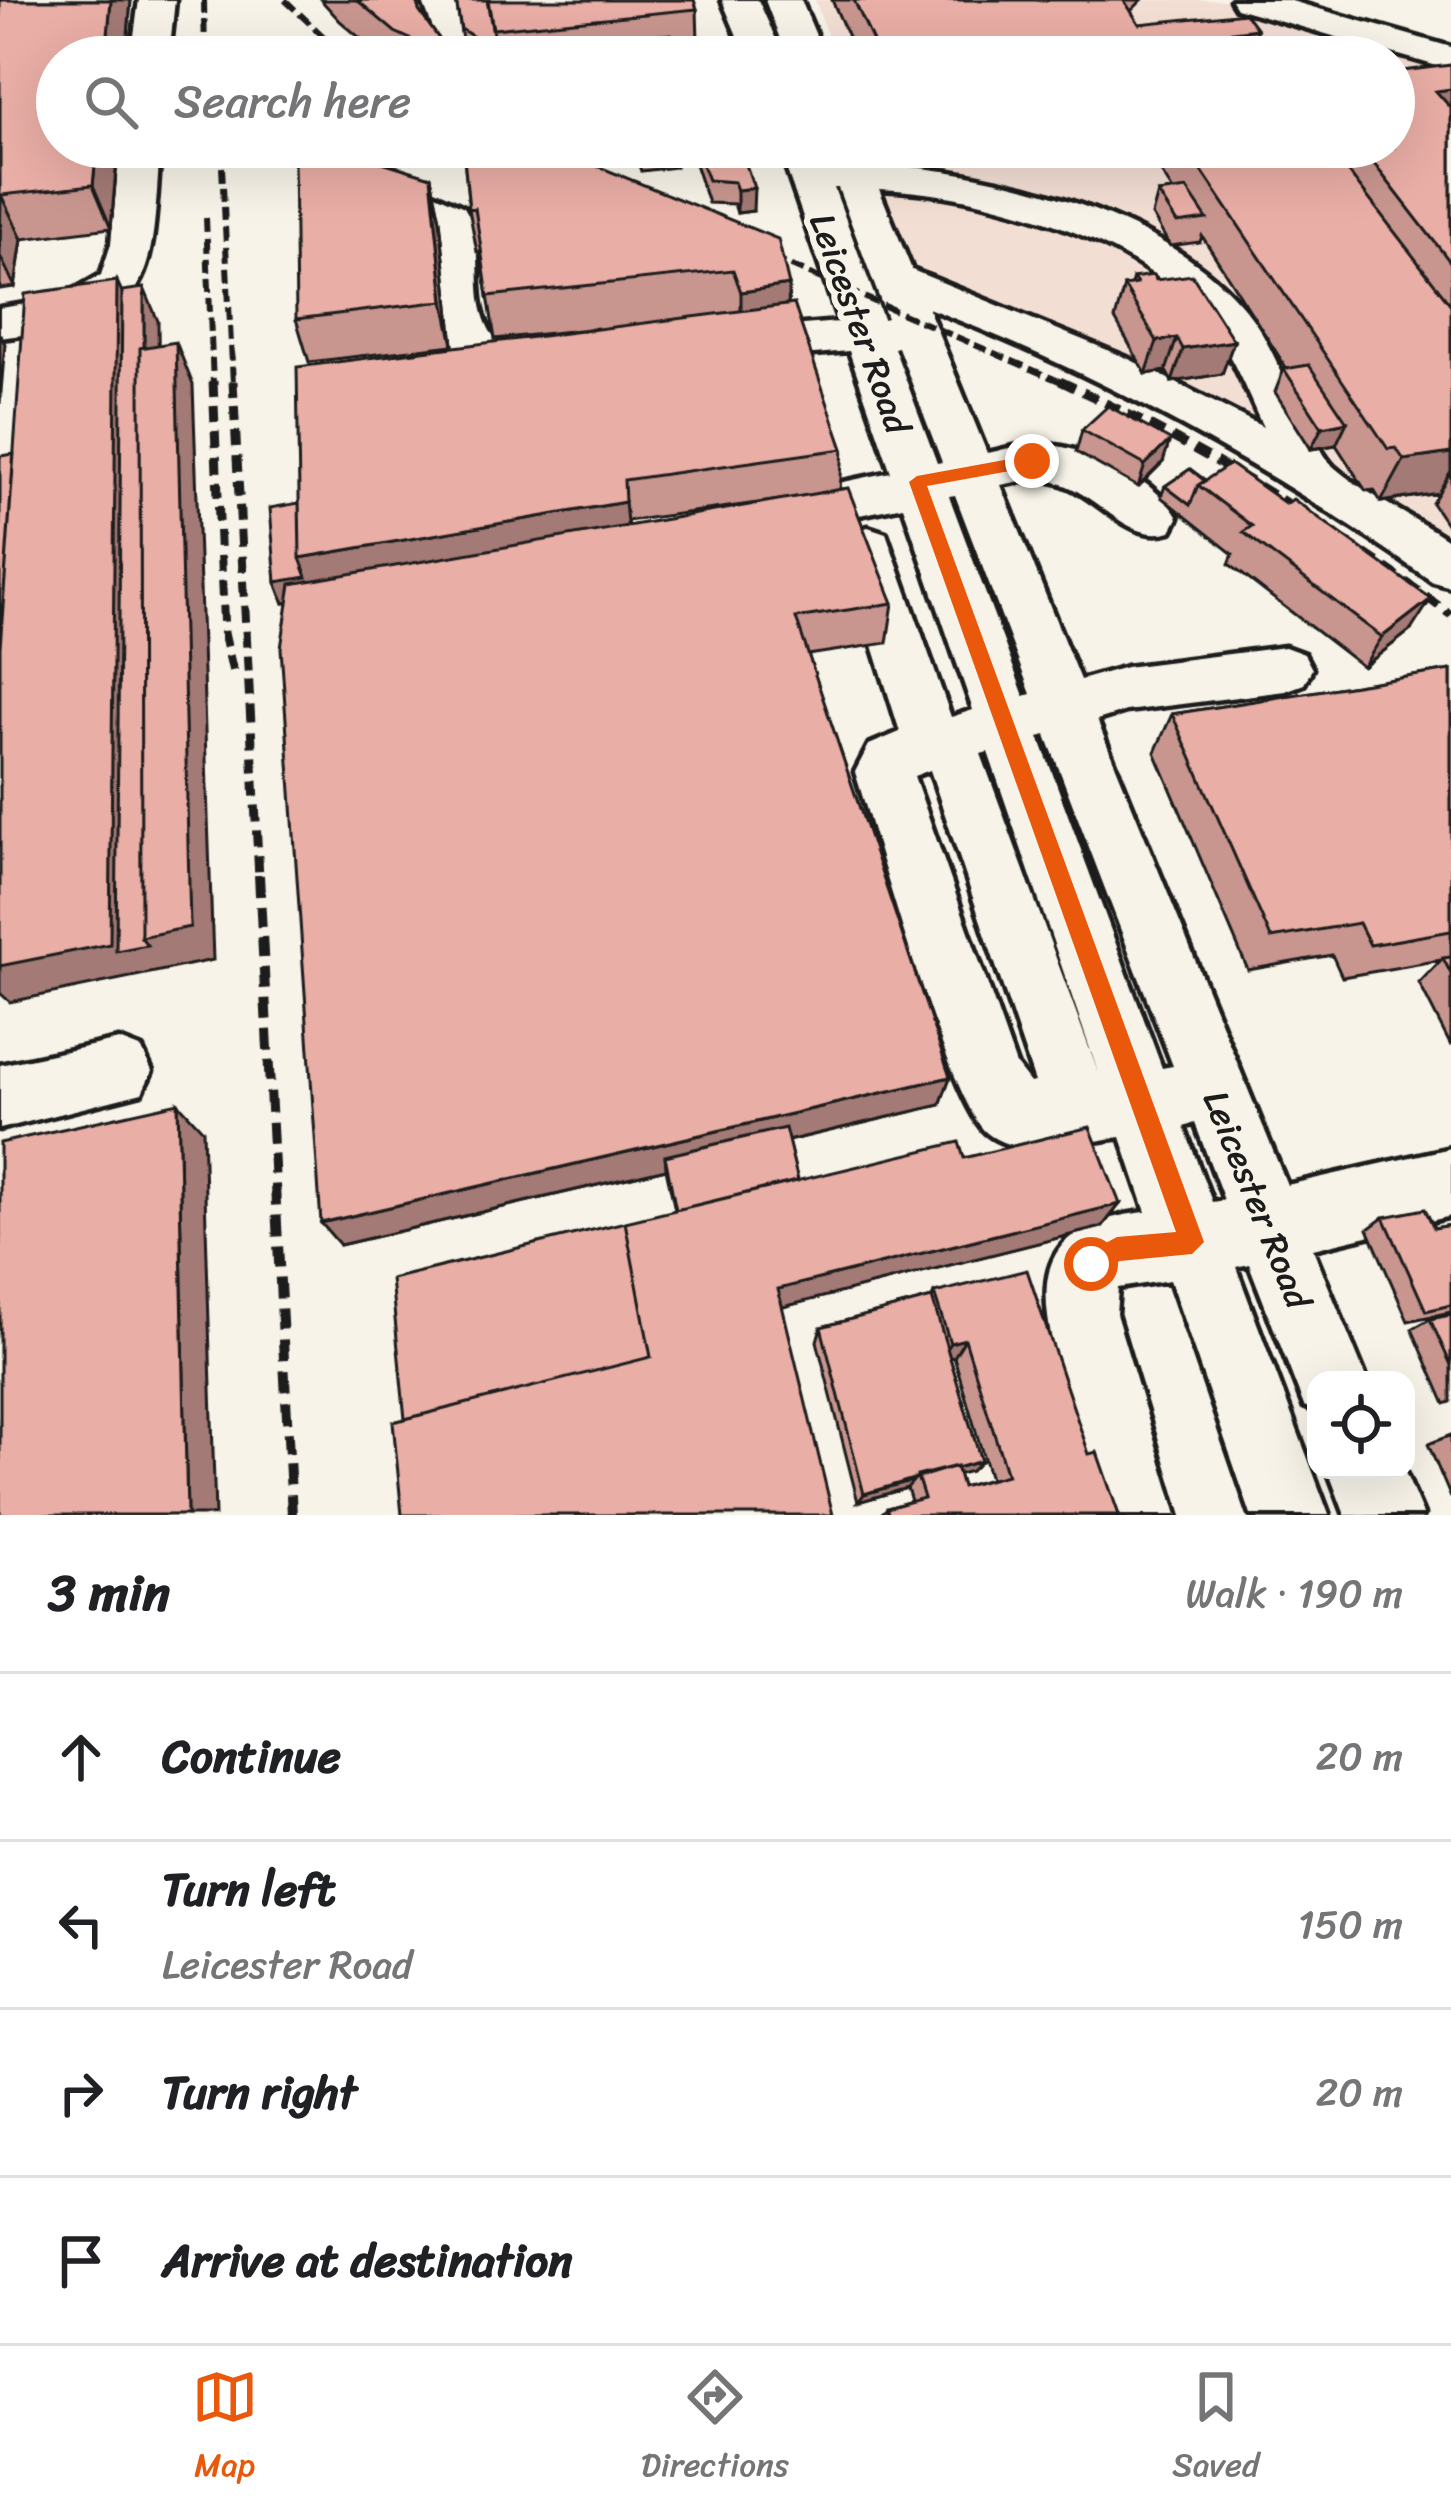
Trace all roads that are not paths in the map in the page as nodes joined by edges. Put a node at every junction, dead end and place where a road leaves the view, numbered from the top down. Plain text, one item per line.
1 (157, 0) edge
2 (440, 0) edge
3 (740, 0) edge
4 (783, 0) edge
5 (1249, 0) edge
6 (153, 36) edge
7 (455, 36) edge
8 (756, 36) edge
9 (798, 36) edge
10 (1372, 36) edge
11 (1415, 48) edge
12 (1451, 59) edge
13 (138, 168) edge
14 (352, 168) edge
15 (828, 168) edge
16 (829, 168) edge
17 (869, 168) edge
18 (892, 278) junction
19 (0, 322) edge
20 (889, 333) junction
21 (676, 351) edge
22 (449, 375) edge
23 (1314, 476) junction
24 (943, 477) junction
25 (1153, 518) dead end
26 (740, 520) edge
27 (862, 530) edge
28 (1451, 568) edge
29 (1286, 669) dead end
30 (1063, 708) junction
31 (961, 736) junction
32 (119, 1071) dead end
33 (1216, 1092) junction
34 (0, 1097) edge
35 (1142, 1104) junction
36 (1451, 1182) edge
37 (1268, 1223) junction
38 (1192, 1242) junction
39 (1326, 1371) edge
40 (1370, 1479) edge
41 (1138, 1515) edge
42 (1290, 1515) edge
43 (1384, 1515) edge

1 - 6 street
2 - 7 street
3 - 8 street
4 - 9 street
5 - 10 street
11 - 12 street
13 - 19 street
14 - 22 street
15 - 20 street, Leicester Road
16 - 18 street, Leicester Road
17 - 23 street
18 - 20 street, Leicester Road
18 - 23 street
20 - 21 street
20 - 24 street, Leicester Road
23 - 28 street
24 - 25 street
24 - 26 street
24 - 30 street, Leicester Road
24 - 31 street, Leicester Road
27 - 31 street
29 - 30 street
30 - 31 street
30 - 33 street, Leicester Road
31 - 35 street, Leicester Road
31 - 35 street
32 - 34 street
33 - 35 street
33 - 37 street, Leicester Road
35 - 38 street, Leicester Road
36 - 37 street
37 - 38 street
37 - 39 street, Leicester Road
38 - 41 street
38 - 42 street, Leicester Road
40 - 43 street

